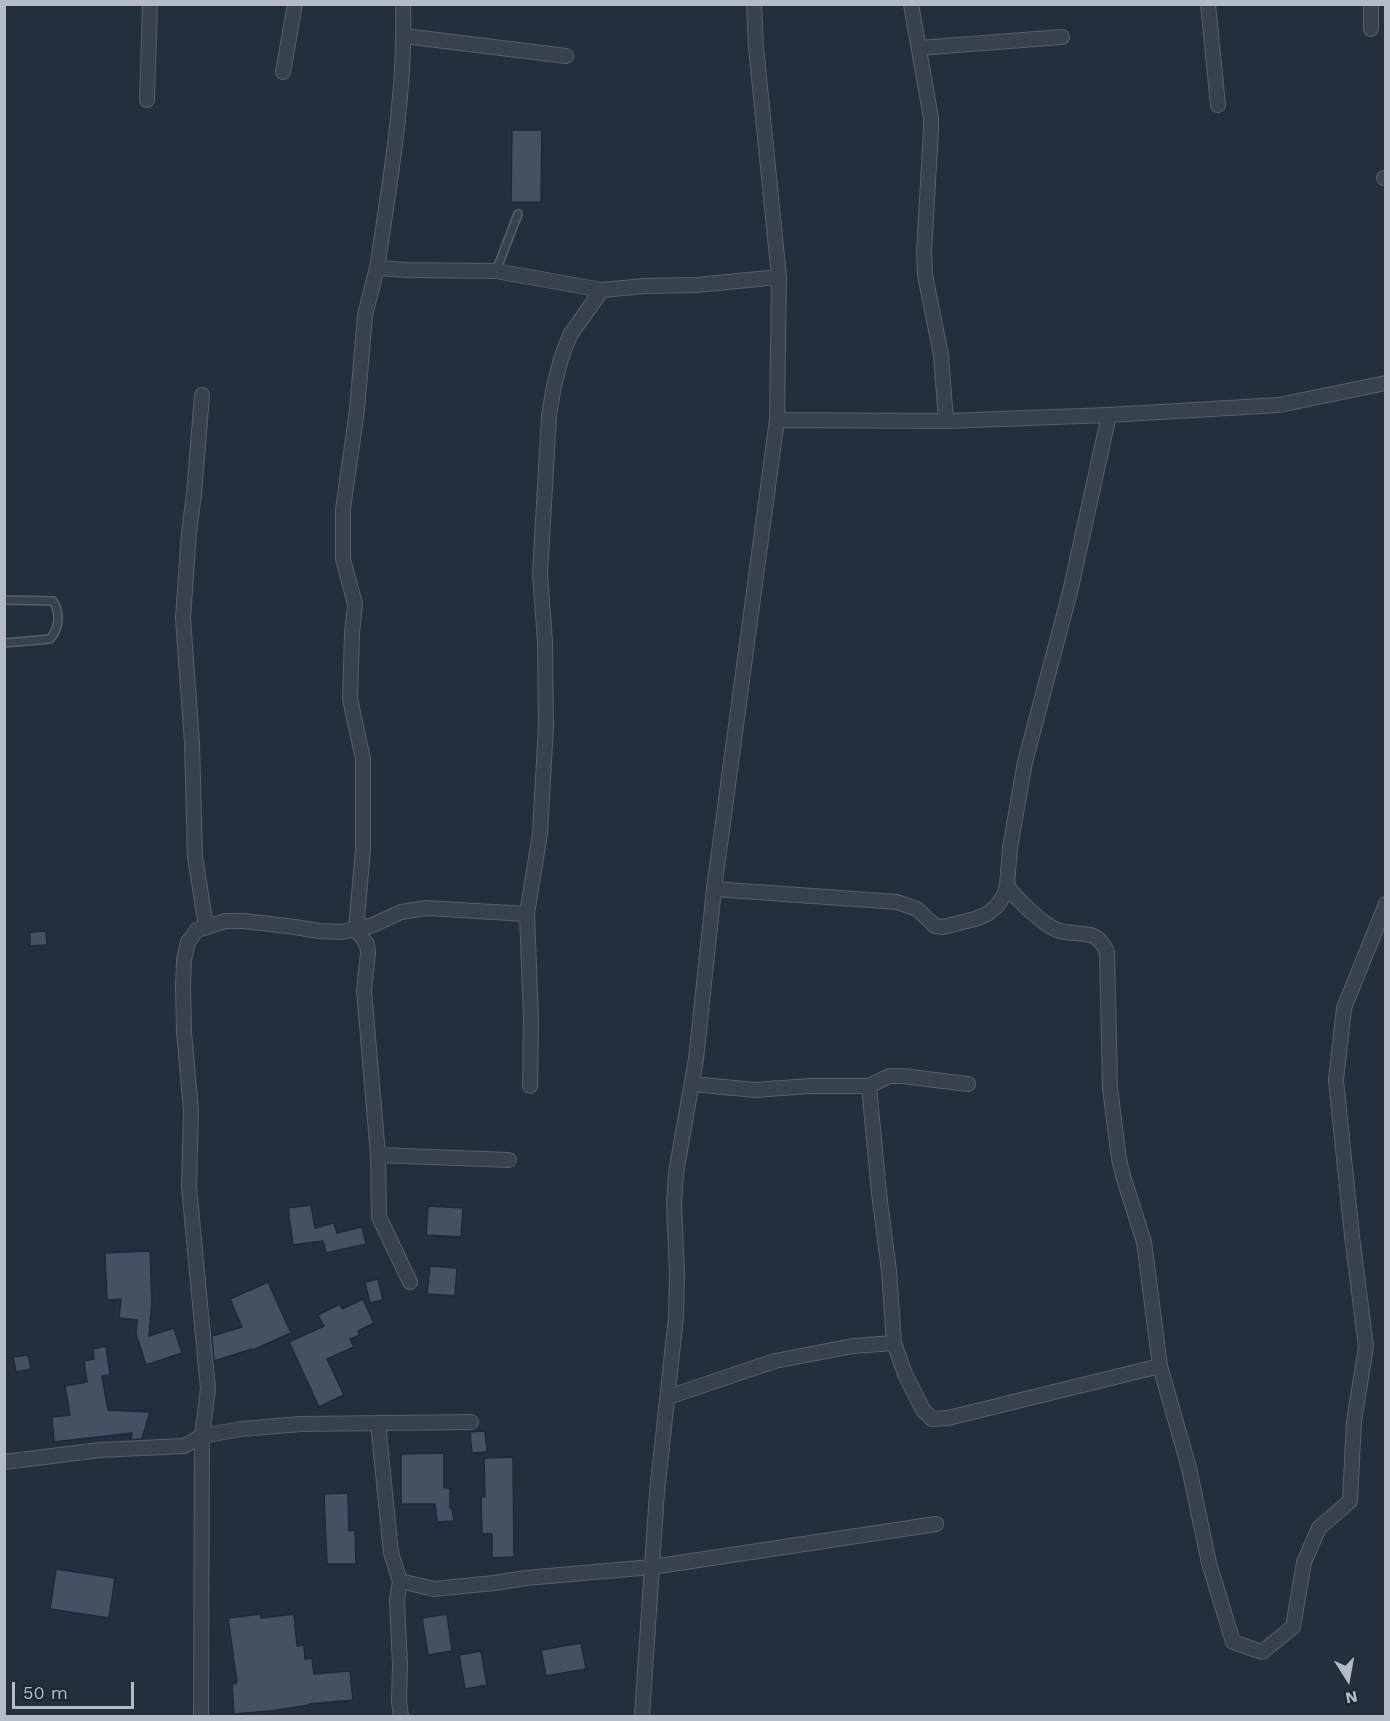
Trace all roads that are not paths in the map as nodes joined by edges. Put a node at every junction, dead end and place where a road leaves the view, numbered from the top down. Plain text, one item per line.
1 (150, 4) edge
2 (295, 4) edge
3 (403, 4) edge
4 (754, 4) edge
5 (911, 4) edge
6 (1208, 4) edge
7 (1371, 4) edge
8 (1371, 29) dead end
9 (404, 36) junction
10 (1062, 37) dead end
11 (919, 48) junction
12 (566, 56) dead end
13 (283, 72) dead end
14 (147, 100) dead end
15 (1218, 105) dead end
16 (518, 214) dead end
17 (377, 268) junction
18 (496, 271) junction
19 (779, 277) junction
20 (602, 290) junction
21 (1386, 383) edge
22 (202, 395) dead end
23 (1109, 415) junction
24 (777, 420) junction
25 (946, 421) junction
26 (4, 600) edge
27 (4, 643) edge
28 (1007, 886) junction
29 (714, 889) junction
30 (1386, 904) edge
31 (527, 914) junction
32 (206, 926) junction
33 (356, 930) junction
34 (968, 1083) dead end
35 (692, 1084) junction
36 (530, 1086) dead end
37 (868, 1086) junction
38 (378, 1155) junction
39 (509, 1160) dead end
40 (410, 1282) dead end
41 (894, 1343) junction
42 (1160, 1366) junction
43 (668, 1397) junction
44 (471, 1422) dead end
45 (378, 1423) junction
46 (202, 1436) junction
47 (4, 1462) edge
48 (936, 1524) dead end
49 (652, 1567) junction
50 (400, 1581) junction
51 (201, 1716) edge
52 (401, 1716) edge
53 (642, 1716) edge

1 - 14 street
2 - 13 street
3 - 9 street
4 - 19 street
5 - 11 street
6 - 15 street
7 - 8 street
9 - 12 street
9 - 17 street
10 - 11 street
11 - 25 street
16 - 18 lane
17 - 18 street
17 - 33 street
18 - 20 street
19 - 20 street
19 - 24 street
20 - 31 street
21 - 23 street
22 - 32 street
23 - 25 street
23 - 28 street
24 - 25 street
24 - 29 street
26 - 27 lane
28 - 29 street
28 - 42 street
29 - 35 street
30 - 42 street
31 - 33 street
31 - 36 street
32 - 33 street
32 - 46 street
33 - 38 street
34 - 37 street
35 - 37 street
35 - 43 street
37 - 41 street
38 - 39 street
38 - 40 street
41 - 42 street
41 - 43 street
43 - 49 street
44 - 45 street
45 - 46 street
45 - 50 street
46 - 47 street
46 - 51 street
48 - 49 street
49 - 50 street
49 - 53 street
50 - 52 street

